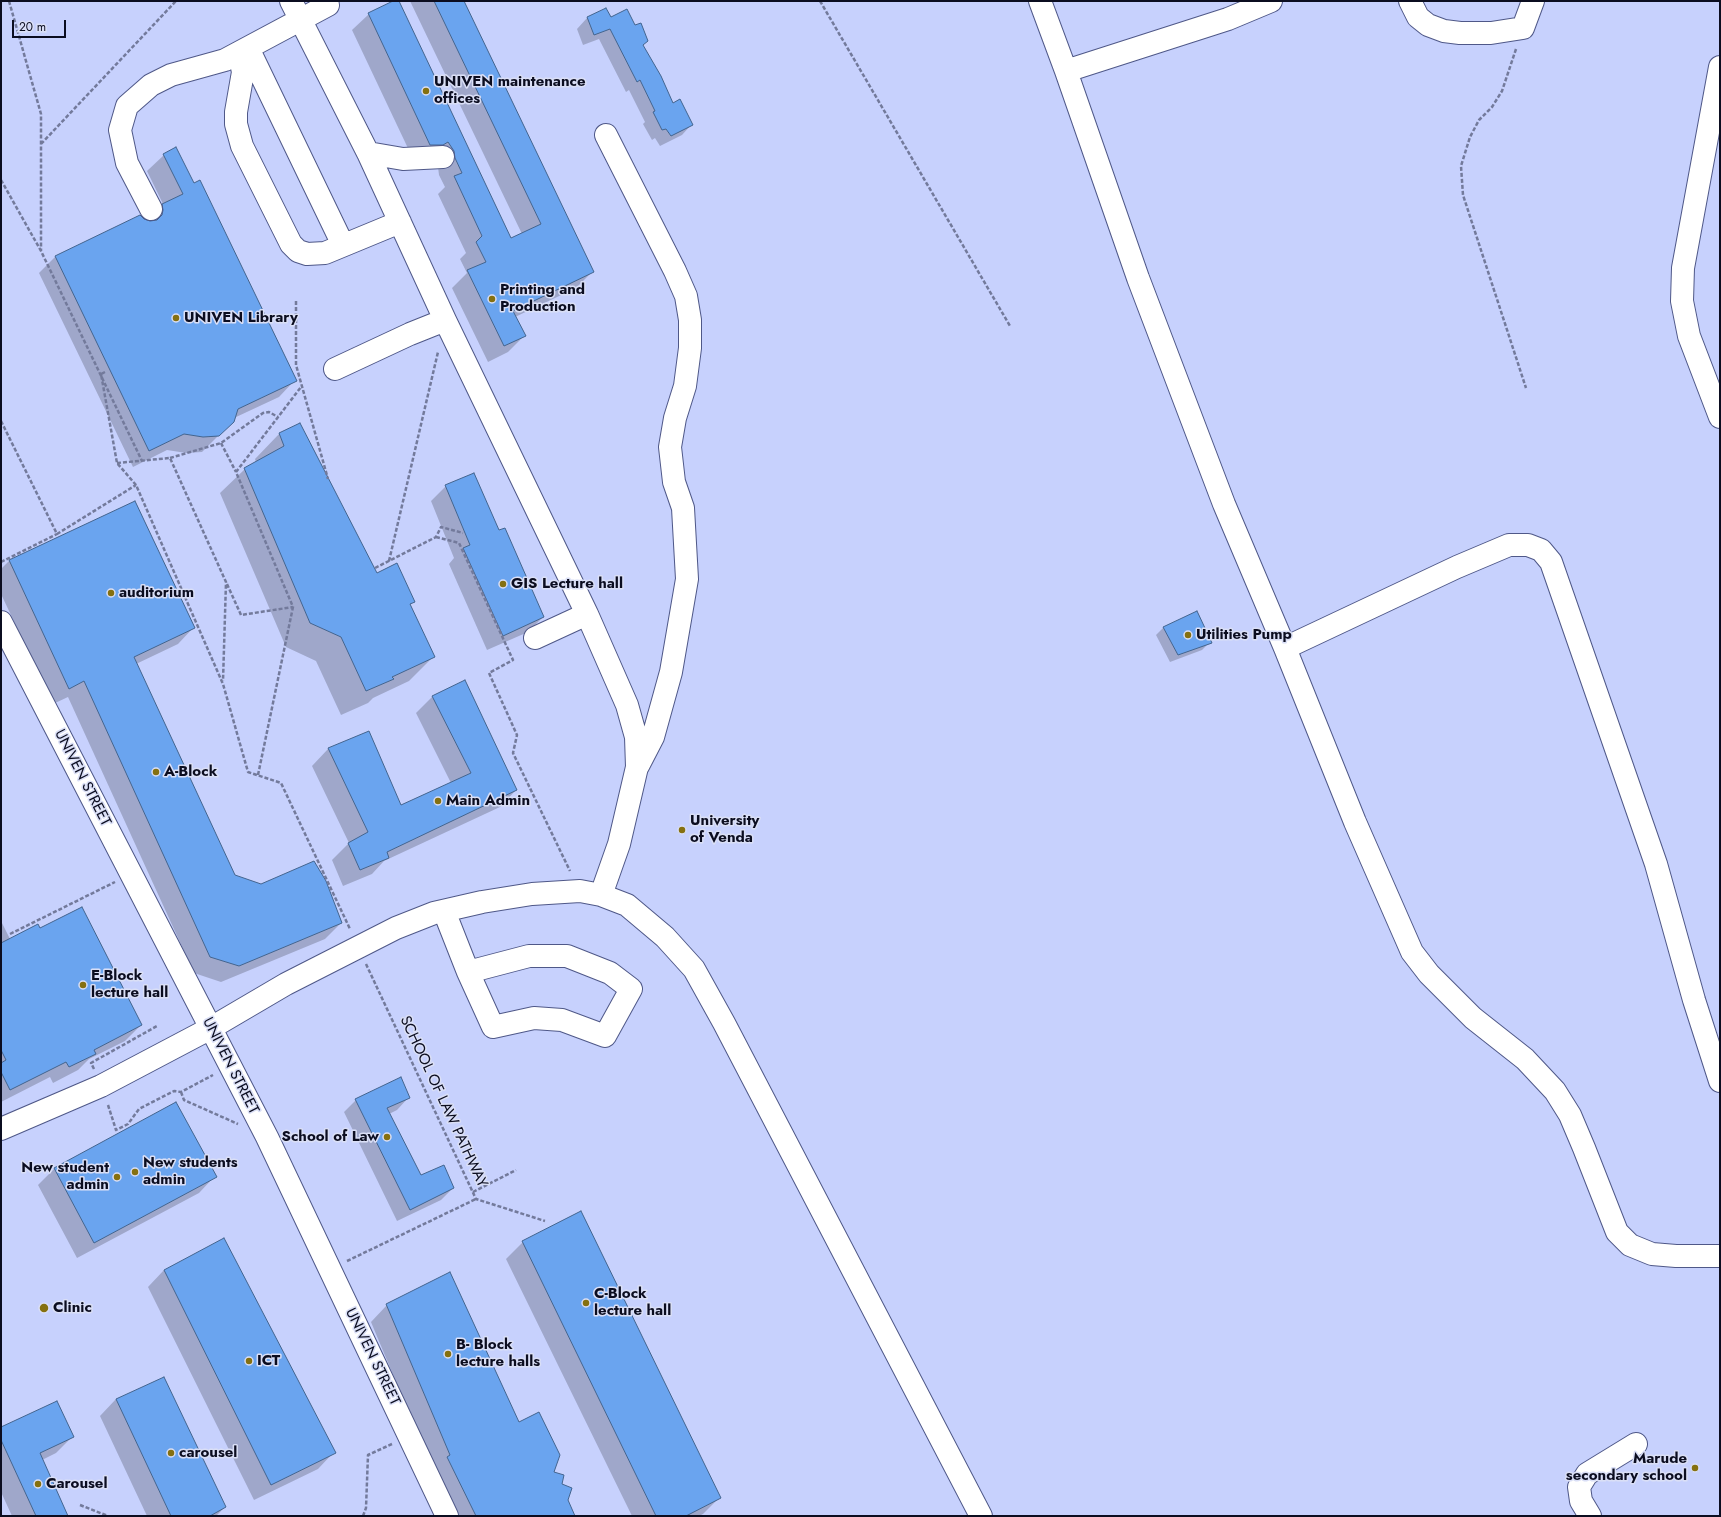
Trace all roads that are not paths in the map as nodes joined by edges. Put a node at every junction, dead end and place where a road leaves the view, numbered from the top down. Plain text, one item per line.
1 (1040, 1) edge
2 (1271, 1) edge
3 (1410, 1) edge
4 (1533, 1) edge
5 (328, 5) dead end
6 (295, 10) edge
7 (244, 50) junction
8 (1720, 67) edge
9 (1066, 71) junction
10 (606, 135) dead end
11 (1713, 144) edge
12 (368, 153) junction
13 (443, 157) dead end
14 (151, 209) dead end
15 (400, 222) junction
16 (343, 245) junction
17 (445, 320) junction
18 (336, 369) dead end
19 (1720, 417) edge
20 (586, 614) junction
21 (1, 622) edge
22 (535, 638) dead end
23 (1285, 648) junction
24 (637, 767) junction
25 (601, 895) junction
26 (444, 911) junction
27 (468, 972) junction
28 (211, 1028) junction
29 (1720, 1081) edge
30 (1, 1129) edge
31 (1720, 1256) edge
32 (1636, 1444) dead end
33 (447, 1516) edge
34 (981, 1516) edge
35 (1590, 1516) edge

1 - 9 street
2 - 9 street
3 - 4 street
5 - 6 street
6 - 7 street
6 - 12 street
7 - 14 street
7 - 16 street
7 - 16 street
8 - 11 street
9 - 23 street
10 - 24 street
11 - 19 street
12 - 13 street
12 - 15 street
15 - 16 street
15 - 17 street
17 - 18 street
17 - 20 street
20 - 22 street
20 - 24 street
21 - 28 street, UNIVEN STREET
23 - 29 street
23 - 31 street
24 - 25 street
25 - 26 street
25 - 34 street
26 - 27 street
26 - 28 street
27 - 27 street
28 - 30 street
28 - 33 street, UNIVEN STREET
32 - 35 street

